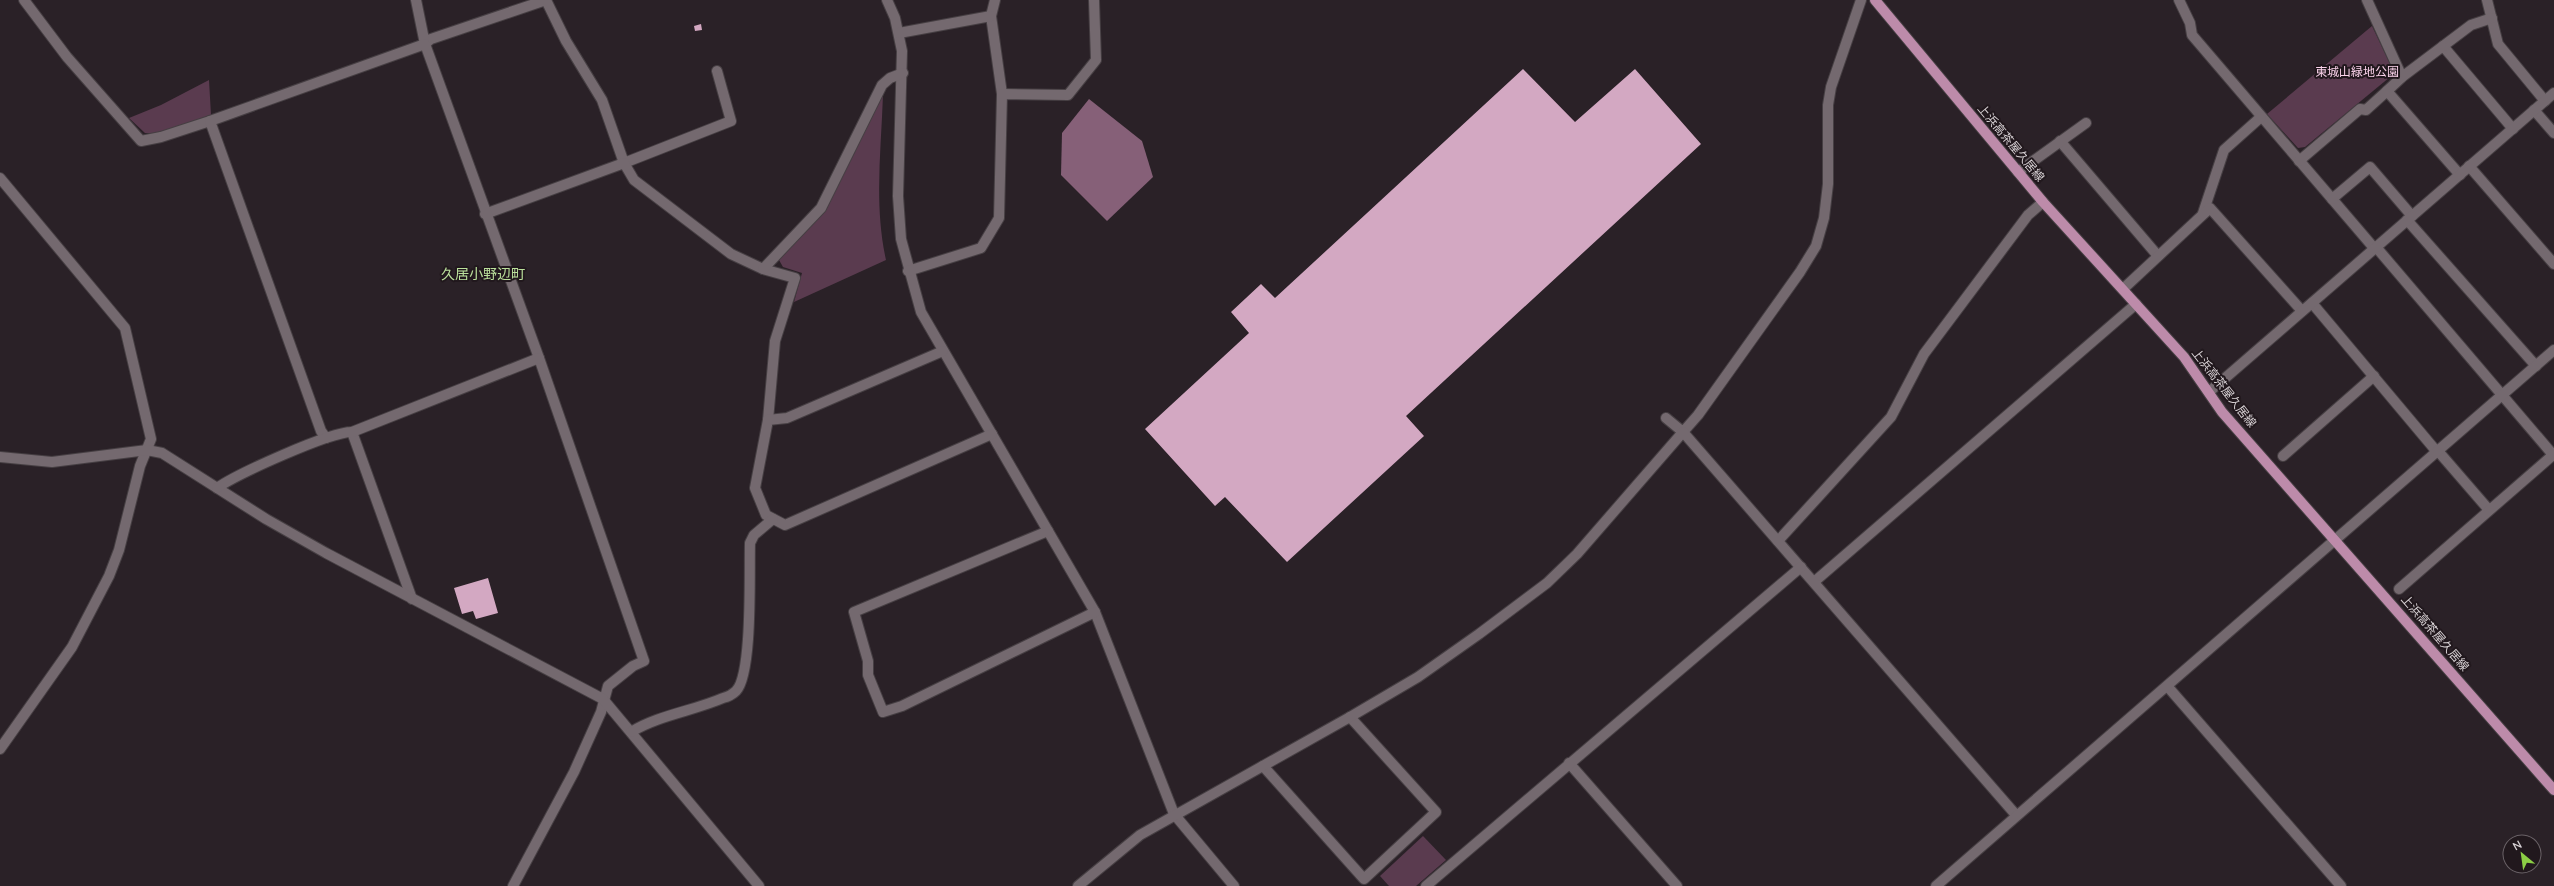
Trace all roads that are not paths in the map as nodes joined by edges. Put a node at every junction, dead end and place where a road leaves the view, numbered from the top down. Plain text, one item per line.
1 (24, 0) edge
2 (416, 0) edge
3 (887, 0) edge
4 (995, 0) edge
5 (1094, 0) edge
6 (1861, 0) edge
7 (1875, 0) edge
8 (2180, 0) edge
9 (2367, 0) edge
10 (2487, 0) edge
11 (990, 16) junction
12 (2492, 18) junction
13 (899, 33) junction
14 (425, 44) junction
15 (2443, 46) junction
16 (717, 71) dead end
17 (903, 73) junction
18 (2402, 77) junction
19 (2387, 91) junction
20 (2554, 93) edge
21 (1002, 94) junction
22 (2545, 101) junction
23 (2534, 110) junction
24 (2261, 117) junction
25 (210, 121) junction
26 (2086, 122) dead end
27 (2513, 129) junction
28 (2554, 133) edge
29 (2060, 141) junction
30 (2299, 161) junction
31 (624, 163) junction
32 (2469, 166) junction
33 (2018, 172) junction
34 (2460, 175) junction
35 (0, 178) edge
36 (2332, 199) junction
37 (2043, 202) junction
38 (485, 214) junction
39 (2203, 214) junction
40 (2410, 218) junction
41 (2375, 248) junction
42 (2158, 256) junction
43 (2554, 264) edge
44 (764, 269) junction
45 (908, 271) junction
46 (2123, 289) junction
47 (2312, 303) junction
48 (2136, 304) junction
49 (2302, 311) junction
50 (2554, 350) edge
51 (943, 351) junction
52 (538, 358) junction
53 (2536, 366) junction
54 (2374, 376) junction
55 (2210, 392) junction
56 (2501, 396) junction
57 (1666, 418) dead end
58 (768, 420) junction
59 (352, 432) junction
60 (1683, 432) junction
61 (992, 434) junction
62 (326, 438) junction
63 (147, 450) junction
64 (2437, 451) junction
65 (2283, 456) dead end
66 (2553, 456) edge
67 (0, 457) edge
68 (217, 488) junction
69 (2489, 510) junction
70 (773, 519) junction
71 (1048, 531) junction
72 (2336, 539) junction
73 (1778, 541) junction
74 (1801, 567) junction
75 (1814, 582) junction
76 (2399, 589) dead end
77 (412, 599) junction
78 (1095, 612) junction
79 (2168, 687) junction
80 (603, 699) junction
81 (1350, 717) junction
82 (631, 732) junction
83 (0, 749) edge
84 (1569, 763) junction
85 (1263, 766) junction
86 (2554, 790) edge
87 (1174, 814) junction
88 (2016, 816) junction
89 (513, 886) edge
90 (759, 886) edge
91 (1078, 886) edge
92 (1234, 886) edge
93 (1426, 886) edge
94 (1677, 886) edge
95 (1936, 886) edge
96 (2341, 886) edge

1 - 25 street
2 - 14 street
3 - 13 street
4 - 11 street
5 - 21 street
6 - 60 street
7 - 33 main road, 上浜高茶屋久居線
8 - 24 street
9 - 18 street
10 - 12 street
11 - 13 street
11 - 21 street
12 - 15 street
12 - 22 street
13 - 17 street
14 - 25 street
14 - 31 street
14 - 38 street
15 - 18 street
15 - 27 street
16 - 31 street
17 - 44 street
17 - 45 street
18 - 19 street
19 - 30 street
19 - 34 street
20 - 22 street
21 - 45 street
22 - 23 street
23 - 27 street
23 - 28 street
24 - 30 street
24 - 39 street
25 - 62 street
26 - 29 street
27 - 32 street
29 - 33 street
29 - 42 street
30 - 36 street
31 - 38 street
31 - 44 street
32 - 34 street
32 - 43 street
33 - 37 main road, 上浜高茶屋久居線
34 - 40 street
35 - 63 street
36 - 40 street
36 - 41 street
37 - 46 main road, 上浜高茶屋久居線
37 - 73 street
38 - 52 street
39 - 42 street
39 - 49 street
40 - 41 street
40 - 53 street
41 - 47 street
41 - 56 street
42 - 46 street
44 - 58 street
45 - 51 street
46 - 48 main road, 上浜高茶屋久居線
47 - 49 street
47 - 54 street
48 - 55 main road, 上浜高茶屋久居線
48 - 75 street
49 - 55 street
50 - 53 street
51 - 58 street
51 - 61 street
52 - 59 street
52 - 80 street
53 - 56 street
54 - 64 street
54 - 65 street
55 - 72 main road, 上浜高茶屋久居線
56 - 64 street
56 - 66 street
57 - 60 street
58 - 70 street
59 - 62 street
59 - 77 street
60 - 73 street
60 - 81 street
61 - 70 street
61 - 71 street
62 - 68 street
63 - 67 street
63 - 68 street
63 - 83 street
64 - 69 street
64 - 72 street
66 - 69 street
68 - 77 street
69 - 76 street
70 - 82 street
71 - 78 street
71 - 78 street
72 - 79 street
72 - 86 main road, 上浜高茶屋久居線
73 - 74 street
74 - 75 street
74 - 84 street
75 - 88 street
77 - 80 street
78 - 87 street
79 - 88 street
79 - 96 street
80 - 82 street
80 - 89 street
81 - 85 street
81 - 85 street
82 - 90 street
84 - 93 street
84 - 94 street
85 - 87 street
87 - 91 street
87 - 92 street
88 - 95 street

